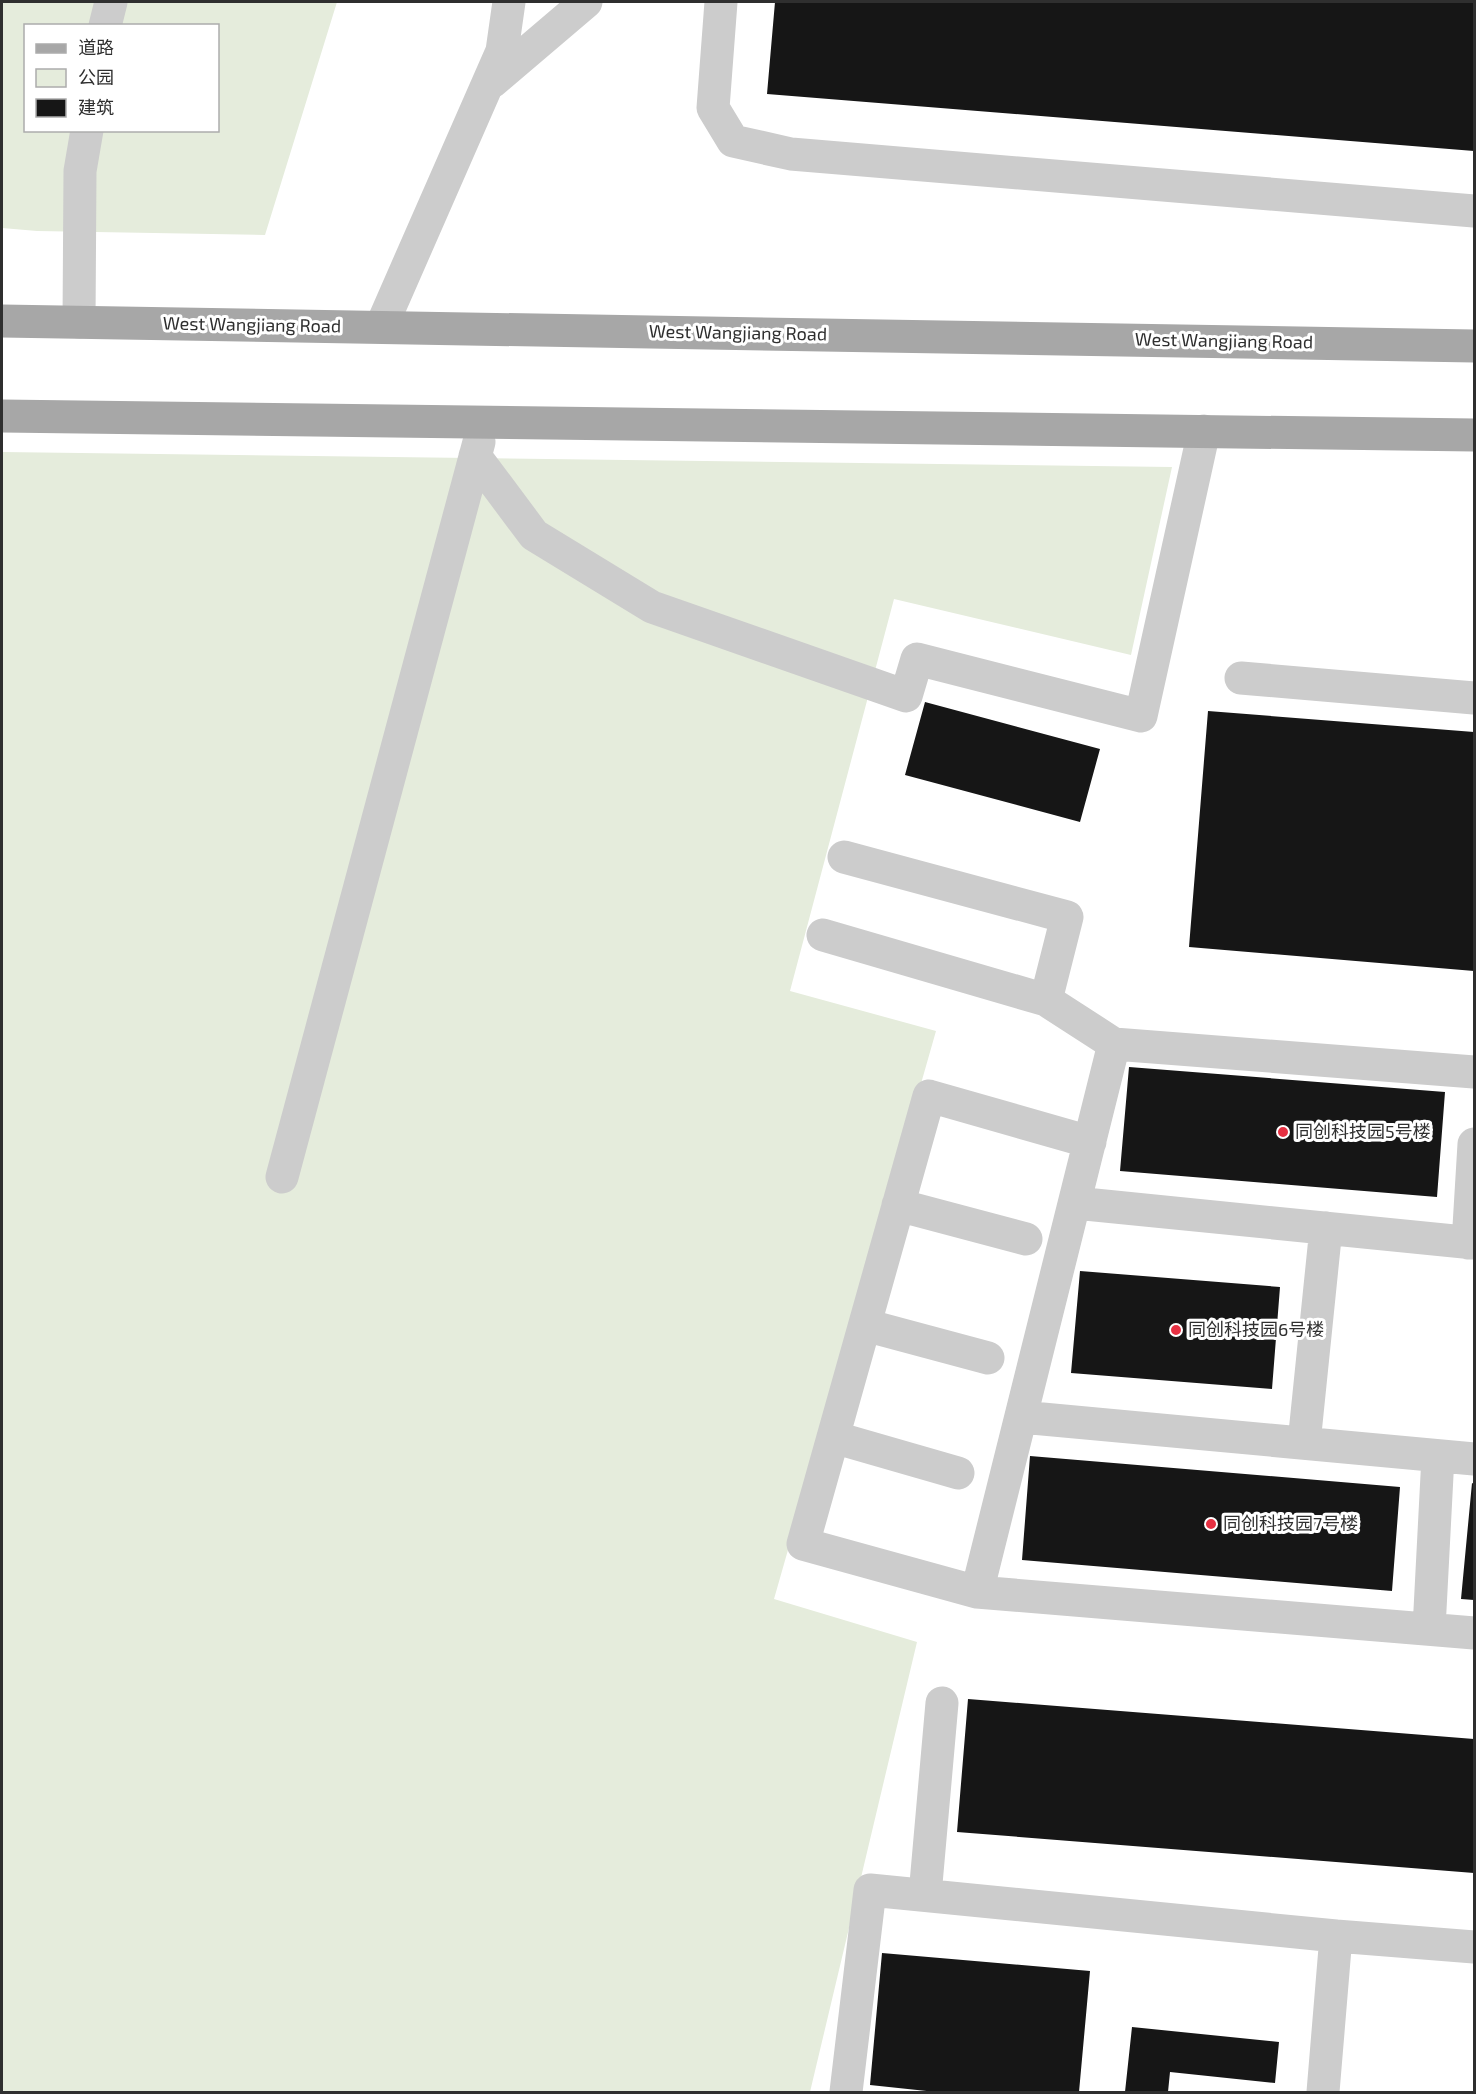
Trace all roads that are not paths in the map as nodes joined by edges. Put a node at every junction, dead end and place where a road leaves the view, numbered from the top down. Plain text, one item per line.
1 (111, 2) edge
2 (509, 2) edge
3 (585, 2) edge
4 (721, 2) edge
5 (106, 24) edge
6 (486, 87) junction
7 (87, 132) edge
8 (1474, 211) edge
9 (2, 321) edge
10 (79, 322) junction
11 (381, 327) junction
12 (1474, 346) edge
13 (2, 416) edge
14 (484, 423) junction
15 (1204, 432) junction
16 (1474, 435) edge
17 (475, 456) junction
18 (1241, 678) dead end
19 (1474, 698) edge
20 (844, 856) dead end
21 (823, 935) dead end
22 (1046, 1000) junction
23 (1114, 1044) junction
24 (1474, 1072) edge
25 (1090, 1142) junction
26 (1474, 1144) edge
27 (282, 1177) dead end
28 (1075, 1203) junction
29 (898, 1205) junction
30 (1326, 1228) junction
31 (1026, 1239) dead end
32 (1471, 1243) edge
33 (865, 1325) junction
34 (988, 1358) dead end
35 (1021, 1417) junction
36 (833, 1437) junction
37 (1304, 1443) junction
38 (1438, 1456) junction
39 (1474, 1459) edge
40 (958, 1473) dead end
41 (977, 1592) junction
42 (1429, 1629) junction
43 (1474, 1633) edge
44 (942, 1703) dead end
45 (925, 1895) junction
46 (1336, 1936) junction
47 (1474, 1947) edge
48 (846, 2092) edge
49 (1323, 2092) edge

1 - 5 lane
2 - 6 lane
3 - 6 lane
4 - 8 lane
6 - 11 lane
7 - 10 lane
9 - 10 main road, West Wangjiang Road
10 - 11 main road, West Wangjiang Road
11 - 12 main road, West Wangjiang Road
13 - 14 main road
14 - 15 main road
14 - 17 lane
15 - 16 main road
15 - 17 lane
17 - 27 lane
18 - 19 lane
20 - 22 lane
21 - 22 lane
22 - 23 lane
23 - 24 lane
23 - 25 lane
25 - 28 lane
25 - 29 lane
26 - 32 lane
28 - 30 lane
28 - 35 lane
29 - 31 lane
29 - 33 lane
30 - 32 lane
30 - 37 lane
33 - 34 lane
33 - 36 lane
35 - 37 lane
35 - 41 lane
36 - 40 lane
36 - 41 lane
37 - 38 lane
38 - 39 lane
38 - 42 lane
41 - 42 lane
42 - 43 lane
44 - 45 lane
45 - 46 lane
45 - 48 lane
46 - 47 lane
46 - 49 lane

